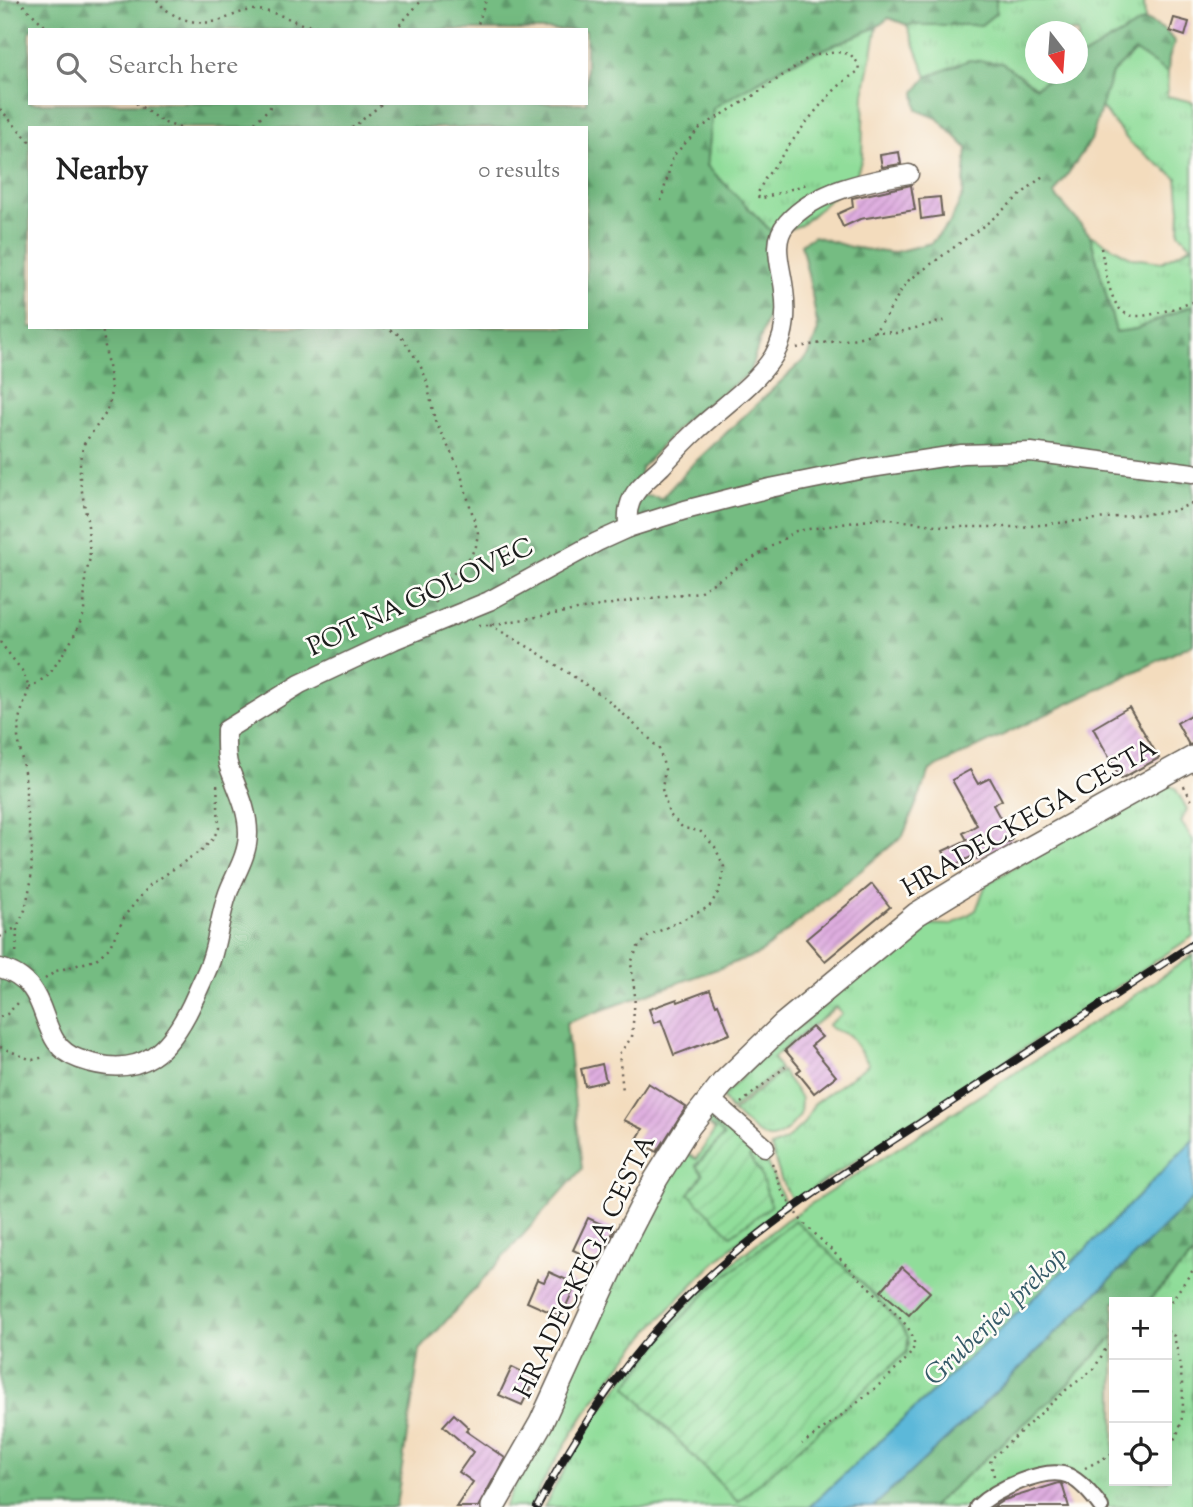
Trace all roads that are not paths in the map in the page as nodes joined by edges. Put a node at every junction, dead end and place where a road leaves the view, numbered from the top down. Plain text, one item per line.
1 (909, 174) dead end
2 (1193, 473) edge
3 (628, 528) junction
4 (1193, 758) edge
5 (8, 971) edge
6 (709, 1098) junction
7 (765, 1147) road end
8 (494, 1507) edge
9 (977, 1507) edge
10 (1101, 1507) edge

1 - 3 street
2 - 3 street, POT NA GOLOVEC
3 - 5 street, POT NA GOLOVEC
4 - 6 street, HRADECKEGA CESTA
6 - 7 street
6 - 8 street, HRADECKEGA CESTA
9 - 10 street

